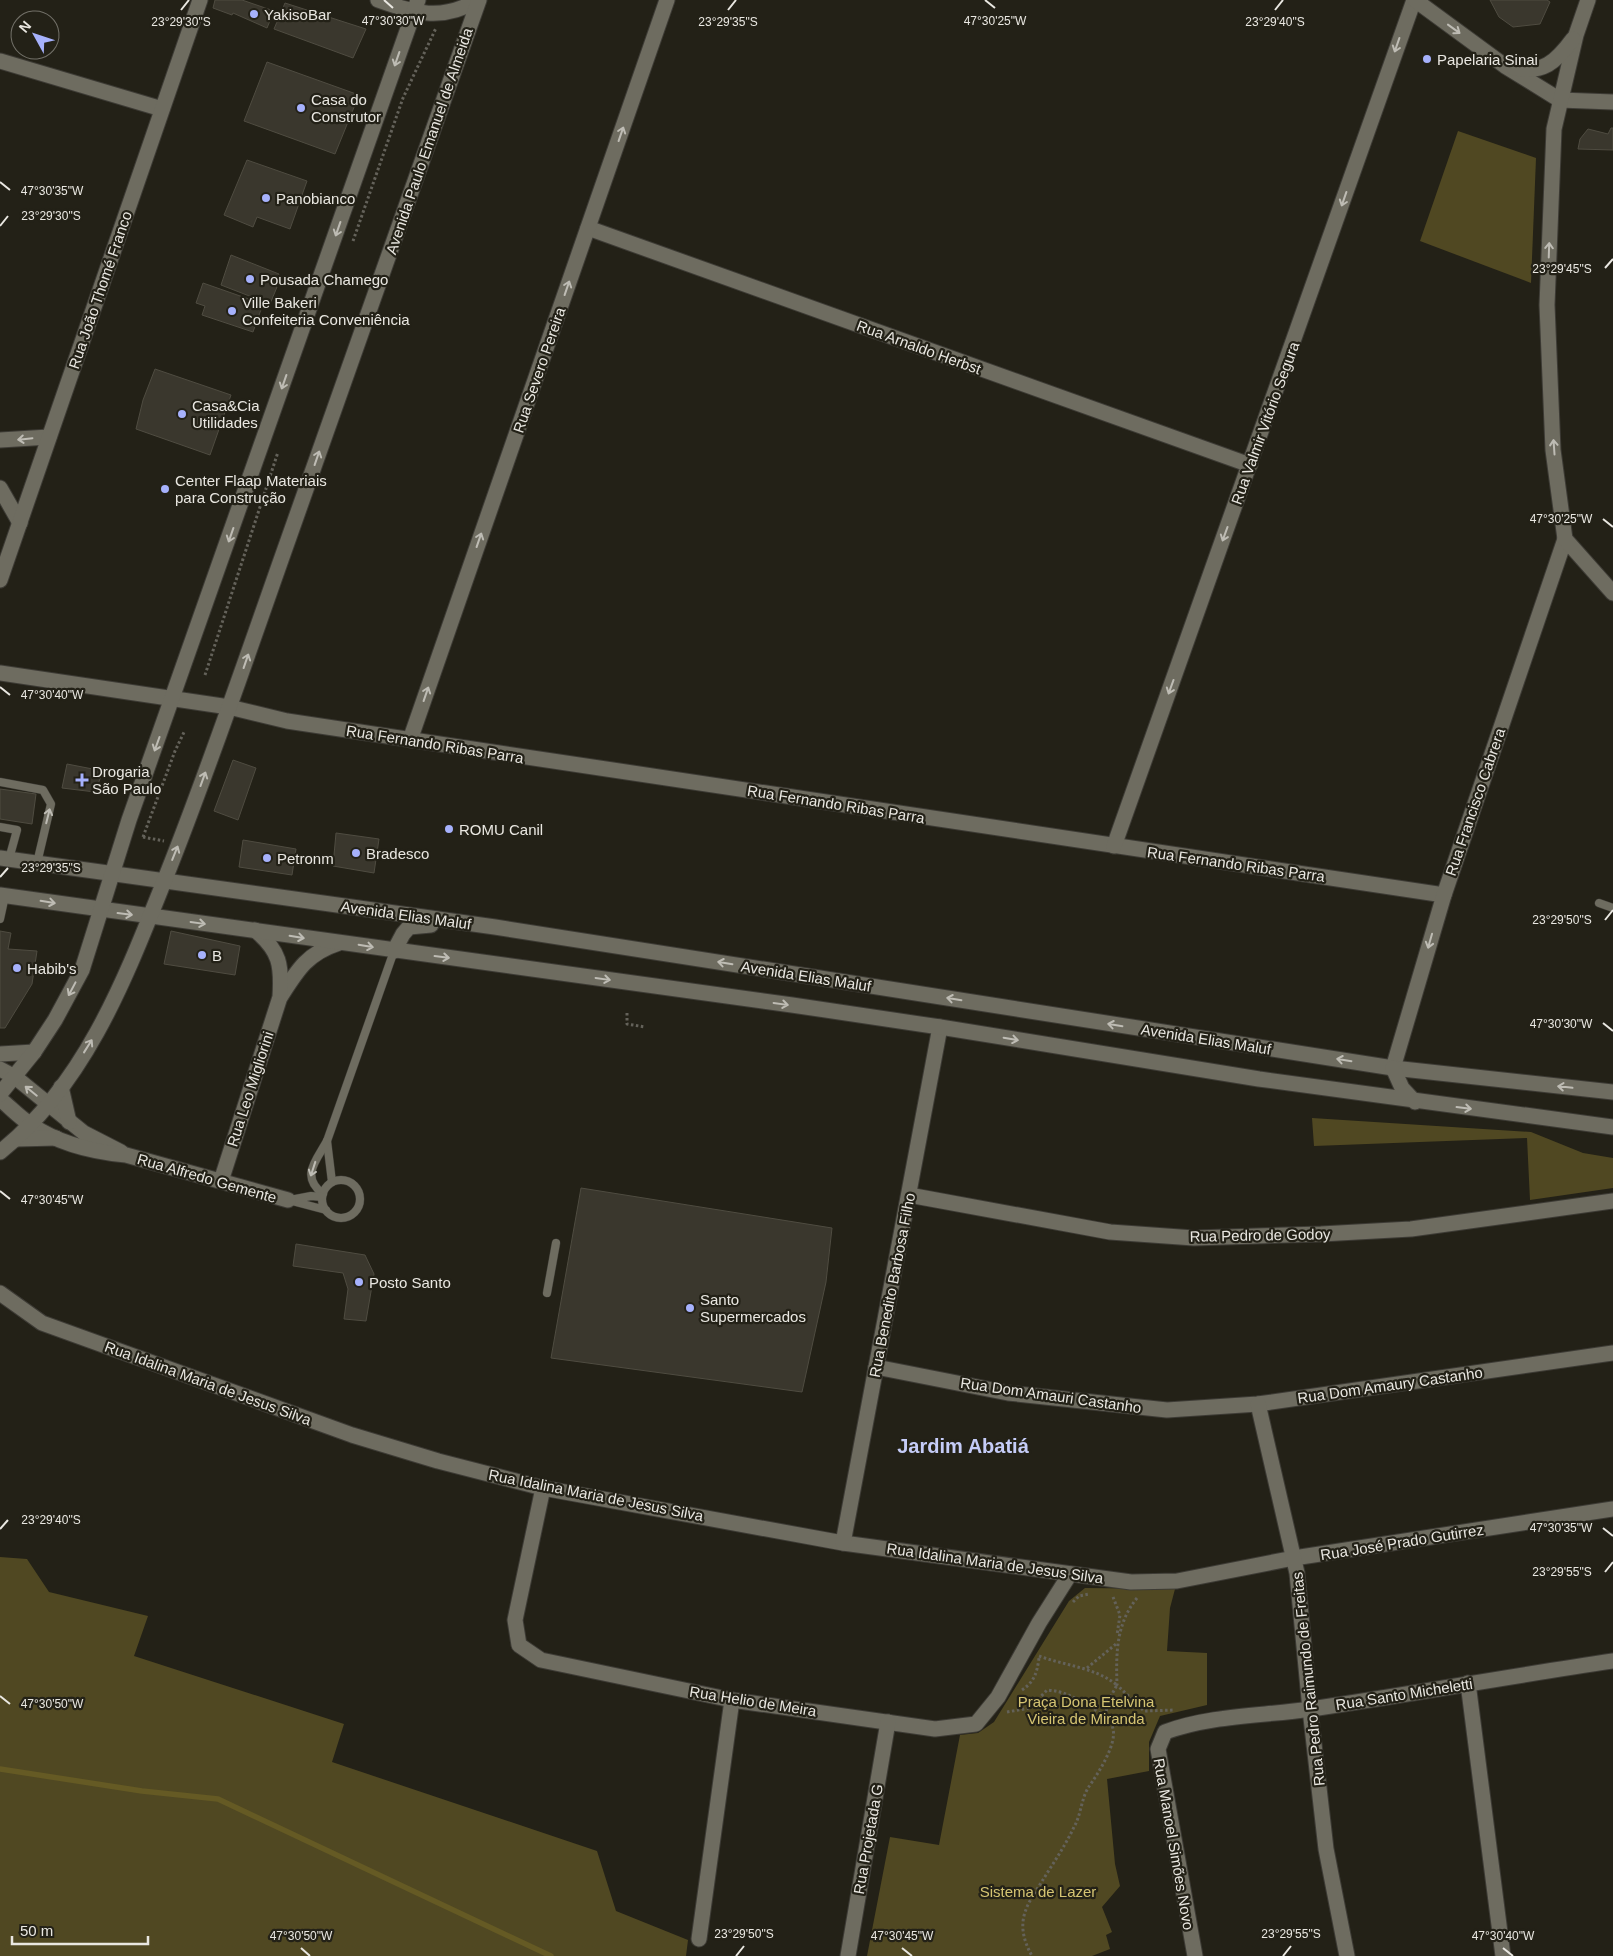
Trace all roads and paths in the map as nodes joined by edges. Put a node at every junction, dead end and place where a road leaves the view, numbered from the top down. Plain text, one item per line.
1 (200, 0) edge
2 (378, 0) edge
3 (478, 0) edge
4 (667, 0) edge
5 (1415, 0) edge
6 (1588, 0) edge
7 (416, 6) edge
8 (441, 14) junction
9 (1576, 35) junction
10 (0, 61) edge
11 (1505, 66) junction
12 (1560, 100) junction
13 (1613, 102) edge
14 (162, 109) junction
15 (588, 228) junction
16 (350, 249) dead end
17 (49, 437) junction
18 (0, 440) edge
19 (279, 450) dead end
20 (1250, 466) junction
21 (0, 488) edge
22 (20, 523) junction
23 (1565, 539) junction
24 (0, 580) edge
25 (1613, 593) edge
26 (0, 673) edge
27 (205, 675) dead end
28 (174, 698) junction
29 (229, 707) junction
30 (185, 730) dead end
31 (410, 740) junction
32 (0, 782) edge
33 (0, 827) edge
34 (124, 836) junction
35 (143, 837) junction
36 (179, 844) junction
37 (1114, 846) junction
38 (5, 858) edge
39 (37, 863) junction
40 (112, 875) junction
41 (164, 881) junction
42 (2, 895) edge
43 (1444, 895) junction
44 (1599, 903) dead end
45 (1613, 908) edge
46 (100, 910) junction
47 (150, 917) junction
48 (0, 919) edge
49 (495, 927) junction
50 (255, 930) junction
51 (339, 943) junction
52 (394, 951) junction
53 (280, 997) junction
54 (627, 1013) dead end
55 (644, 1027) dead end
56 (940, 1027) junction
57 (34, 1052) junction
58 (0, 1054) edge
59 (1393, 1068) junction
60 (0, 1069) edge
61 (15, 1077) junction
62 (61, 1087) junction
63 (1613, 1092) edge
64 (0, 1094) edge
65 (0, 1099) edge
66 (1415, 1102) junction
67 (48, 1104) junction
68 (69, 1122) junction
69 (30, 1125) junction
70 (1613, 1128) edge
71 (56, 1138) junction
72 (17, 1139) junction
73 (327, 1141) junction
74 (0, 1152) edge
75 (126, 1155) junction
76 (221, 1181) junction
77 (332, 1182) junction
78 (909, 1195) junction
79 (323, 1196) junction
80 (288, 1200) junction
81 (1613, 1200) edge
82 (326, 1210) junction
83 (556, 1243) dead end
84 (0, 1293) edge
85 (547, 1293) dead end
86 (1613, 1353) edge
87 (876, 1368) junction
88 (1258, 1404) junction
89 (1167, 1410) joint
90 (543, 1488) junction
91 (1613, 1509) edge
92 (844, 1543) junction
93 (1294, 1558) junction
94 (1070, 1574) junction
95 (1131, 1589) junction
96 (1097, 1592) dead end
97 (1105, 1595) dead end
98 (1122, 1596) dead end
99 (1113, 1597) junction
100 (1070, 1606) dead end
101 (1116, 1644) junction
102 (1042, 1651) dead end
103 (1039, 1656) junction
104 (1613, 1660) edge
105 (1087, 1668) junction
106 (1468, 1683) junction
107 (1117, 1685) junction
108 (1017, 1696) dead end
109 (732, 1700) junction
110 (1010, 1707) dead end
111 (1184, 1709) dead end
112 (1310, 1709) junction
113 (1007, 1712) junction
114 (1106, 1716) junction
115 (1003, 1718) dead end
116 (888, 1722) junction
117 (1165, 1732) joint
118 (699, 1939) dead end
119 (848, 1956) edge
120 (1032, 1956) edge
121 (1195, 1956) edge
122 (1347, 1956) edge
123 (1503, 1956) edge

1 - 14 street, Rua João Thomé Franco
2 - 7 street, Avenida Paulo Emanuel de Almeida
3 - 8 street, Avenida Paulo Emanuel de Almeida
29 -> 3 street, Avenida Paulo Emanuel de Almeida
15 -> 4 street, Rua Severo Pereira
5 -> 11 street
5 -> 20 street, Rua Valmir Vitório Segura
6 - 9 street
7 - 8 street, Avenida Paulo Emanuel de Almeida
7 -> 28 street
8 - 16 path
9 - 11 street
9 - 12 street
10 - 14 street
11 - 12 street
12 - 13 street
23 -> 12 street
14 - 17 street, Rua João Thomé Franco
15 - 20 street, Rua Arnaldo Herbst
31 -> 15 street, Rua Severo Pereira
17 -> 18 street
17 - 22 street, Rua João Thomé Franco
19 - 27 path
20 -> 37 street, Rua Valmir Vitório Segura
21 - 22 street
22 - 24 street, Rua João Thomé Franco
23 - 25 street
23 - 43 street, Rua Francisco Cabrera
26 - 28 street
28 - 29 street
28 -> 34 street
29 - 31 street, Rua Fernando Ribas Parra
36 -> 29 street, Avenida Paulo Emanuel de Almeida
30 - 35 path
31 - 37 street, Rua Fernando Ribas Parra
39 -> 32 lane
33 - 38 lane
34 - 35 path
34 - 40 street
35 - 36 path
41 -> 36 street, Avenida Paulo Emanuel de Almeida
37 - 43 street, Rua Fernando Ribas Parra
38 - 39 street, Avenida Elias Maluf
39 - 40 street, Avenida Elias Maluf
40 - 41 street, Avenida Elias Maluf
40 - 46 street
41 - 47 street, Avenida Paulo Emanuel de Almeida
41 - 49 street, Avenida Elias Maluf
42 -> 46 street, Avenida Elias Maluf
42 - 48 lane
43 -> 59 street, Rua Francisco Cabrera
44 - 45 lane
46 -> 47 street, Avenida Elias Maluf
46 -> 57 street
47 -> 50 street, Avenida Elias Maluf
62 -> 47 street, Avenida Paulo Emanuel de Almeida
49 - 52 street
59 -> 49 street, Avenida Elias Maluf
50 -> 51 street, Avenida Elias Maluf
50 - 53 street, Rua Leo Migliorini
51 -> 52 street, Avenida Elias Maluf
51 - 53 street, Rua Leo Migliorini
52 -> 56 street, Avenida Elias Maluf
52 - 73 lane
53 - 76 street, Rua Leo Migliorini
54 - 55 path
56 -> 66 street, Avenida Elias Maluf
56 - 78 street, Rua Benedito Barbosa Filho
57 - 58 street
57 - 61 street
63 -> 59 street, Avenida Elias Maluf
59 - 66 street
60 - 61 street, Rua Alfredo Gemente
61 - 64 street
67 -> 61 street, Rua Alfredo Gemente
62 - 67 street, Avenida Paulo Emanuel de Almeida
62 - 68 street
65 - 69 street, Rua Alfredo Gemente
66 -> 70 street, Avenida Elias Maluf
67 - 68 street, Rua Alfredo Gemente
67 - 69 street, Avenida Paulo Emanuel de Almeida
68 - 75 street, Rua Alfredo Gemente
69 - 71 street, Rua Alfredo Gemente
69 - 72 street, Avenida Paulo Emanuel de Almeida
71 - 72 street
71 - 75 street, Rua Alfredo Gemente
72 - 74 street, Avenida Paulo Emanuel de Almeida
73 - 77 lane
73 -> 79 lane
75 - 76 street, Rua Alfredo Gemente
76 - 80 street, Rua Alfredo Gemente
77 - 79 lane
77 - 82 lane
78 - 81 street, Rua Pedro de Godoy
78 - 87 street, Rua Benedito Barbosa Filho
79 - 80 lane
79 - 82 lane
80 - 82 lane
83 - 85 lane
84 - 90 street, Rua Idalina Maria de Jesus Silva
86 - 88 street, Rua Dom Amaury Castanho
87 - 89 street, Rua Dom Amauri Castanho
87 - 92 street, Rua Benedito Barbosa Filho
88 - 89 street, Rua Dom Amaury Castanho
88 - 93 street, Rua Pedro Raimundo de Freitas
90 - 92 street, Rua Idalina Maria de Jesus Silva
90 - 109 street, Rua Helio de Meira
91 - 93 street, Rua José Prado Gutirrez
92 - 94 street, Rua Idalina Maria de Jesus Silva
93 - 95 street, Rua José Prado Gutirrez
93 - 112 street, Rua Pedro Raimundo de Freitas
94 - 95 street, Rua Idalina Maria de Jesus Silva
94 - 116 street, Rua Helio de Meira
95 - 101 path
96 - 100 path
97 - 99 path
98 - 99 path
99 - 101 path
101 - 105 path
101 - 107 path
102 - 103 path
103 - 105 path
103 - 108 path
104 - 106 street, Rua Santo Micheletti
105 - 107 path
106 - 112 street, Rua Santo Micheletti
106 - 123 street
107 - 111 path
107 - 114 path
109 - 116 street, Rua Helio de Meira
109 - 118 street
110 - 113 path
112 - 117 street, Rua Santo Micheletti
112 - 122 street, Rua Pedro Raimundo de Freitas
113 - 114 path
113 - 115 path
114 - 120 path
116 - 119 street, Rua Projetada G
117 - 121 street, Rua Manoel Simões Novo

